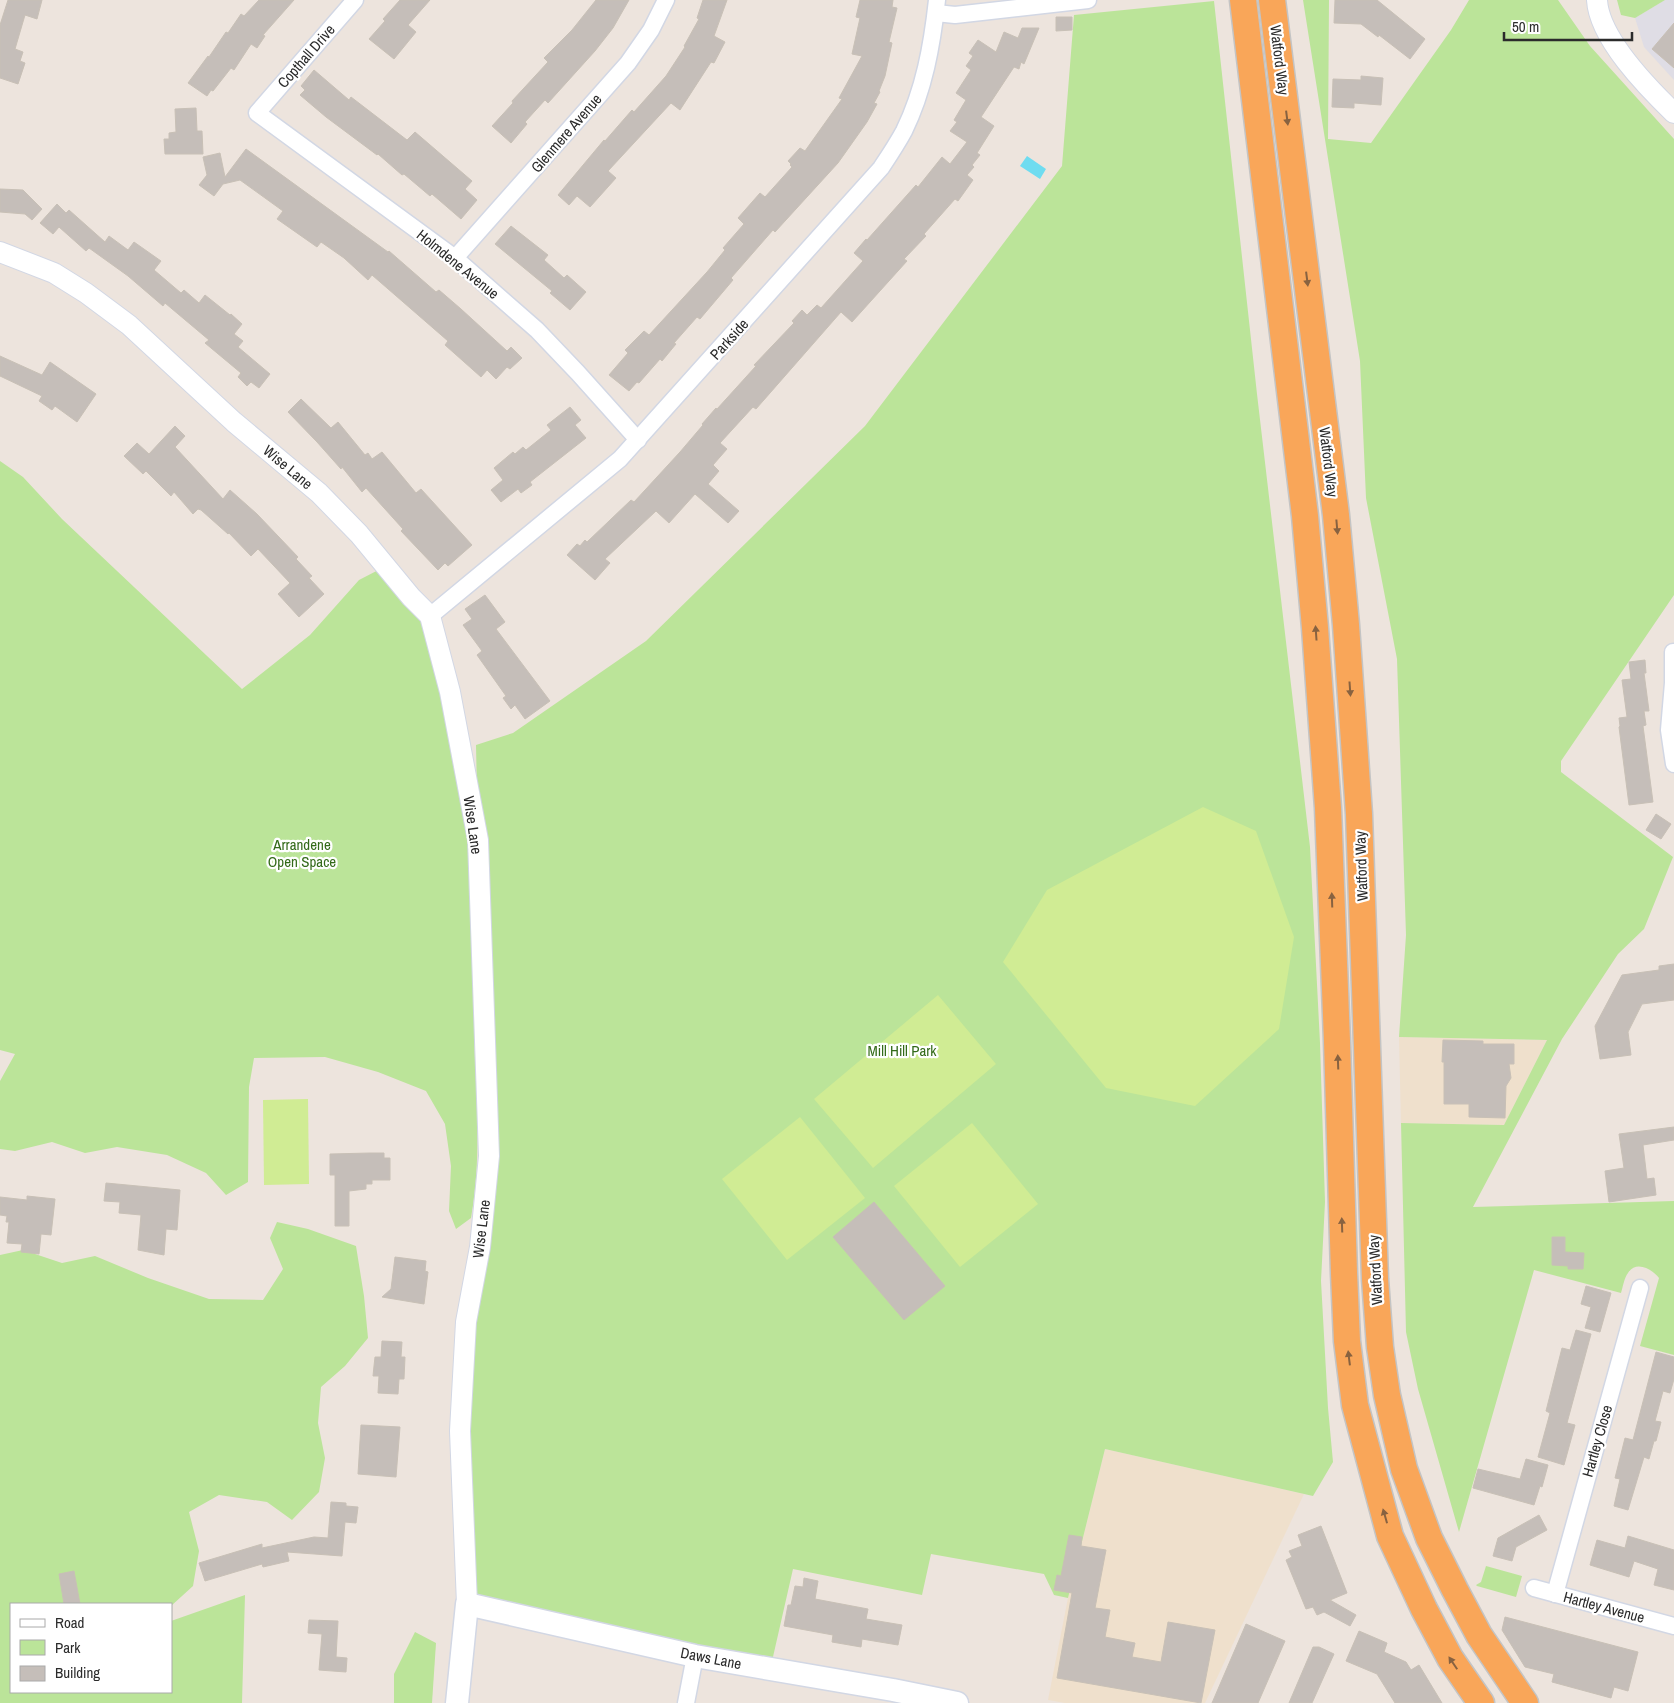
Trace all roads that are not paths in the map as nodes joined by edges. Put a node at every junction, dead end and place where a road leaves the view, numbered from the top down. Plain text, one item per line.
1 (355, 0) edge
2 (666, 0) edge
3 (1088, 0) edge
4 (1244, 0) edge
5 (1272, 0) edge
6 (1596, 0) edge
7 (936, 6) edge
8 (257, 112) joint
9 (1674, 113) edge
10 (0, 252) edge
11 (455, 258) junction
12 (638, 440) junction
13 (430, 616) junction
14 (1673, 652) edge
15 (1674, 764) edge
16 (1640, 1288) dead end
17 (1534, 1588) dead end
18 (1555, 1594) junction
19 (467, 1604) junction
20 (1674, 1626) edge
21 (695, 1656) junction
22 (892, 1697) edge
23 (457, 1703) edge
24 (686, 1703) edge
25 (957, 1703) edge
26 (1481, 1703) edge
27 (1525, 1703) edge

1 - 8 street, Copthall Drive
2 - 11 street, Glenmere Avenue
3 - 7 street
26 -> 4 highway, Watford Way
5 -> 27 highway, Watford Way
6 - 9 street
7 - 12 street, Parkside
8 - 11 street, Holmdene Avenue
10 - 13 street, Wise Lane
11 - 12 street, Holmdene Avenue
12 - 13 street, Parkside
13 - 19 street, Wise Lane
14 - 15 street
16 - 18 street, Hartley Close
17 - 18 street, Hartley Avenue
18 - 20 street, Hartley Avenue
19 - 21 main road, Daws Lane
19 - 23 main road
21 - 22 main road, Daws Lane
21 - 24 street
22 - 25 main road, Daws Lane

